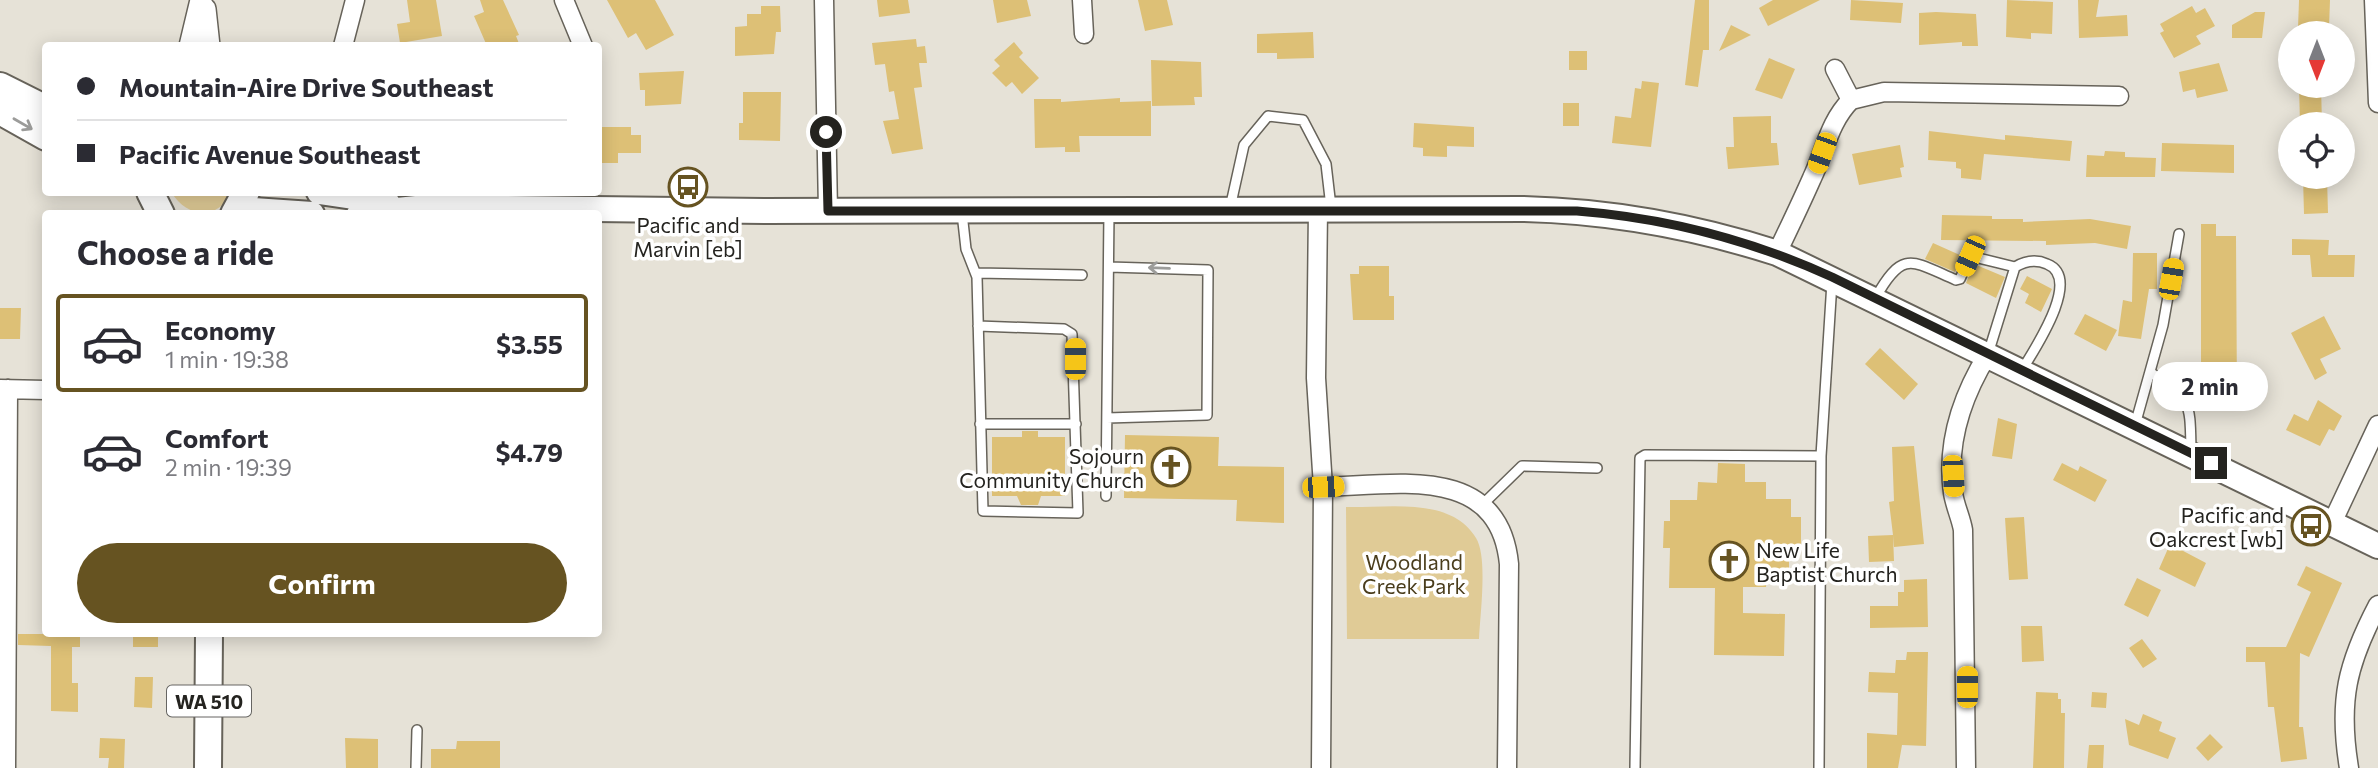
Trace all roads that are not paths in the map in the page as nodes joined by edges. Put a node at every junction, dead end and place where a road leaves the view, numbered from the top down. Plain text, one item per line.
1 (202, 0) edge
2 (355, 0) edge
3 (564, 0) edge
4 (824, 0) edge
5 (1082, 0) edge
6 (2374, 0) edge
7 (1084, 34) dead end
8 (191, 42) edge
9 (208, 42) edge
10 (344, 42) edge
11 (581, 42) edge
12 (1835, 69) dead end
13 (0, 86) edge
14 (2119, 96) dead end
15 (1851, 100) junction
16 (2378, 103) edge
17 (42, 107) edge
18 (0, 111) edge
19 (42, 135) edge
20 (348, 196) edge
21 (239, 205) edge
22 (426, 207) junction
23 (1325, 209) junction
24 (280, 210) edge
25 (397, 210) edge
26 (828, 211) junction
27 (962, 211) junction
28 (1109, 211) junction
29 (1229, 211) junction
30 (2179, 234) dead end
31 (1777, 253) junction
32 (1109, 267) junction
33 (2015, 267) junction
34 (976, 273) junction
35 (1082, 275) dead end
36 (1832, 277) junction
37 (1875, 299) junction
38 (978, 326) junction
39 (1988, 354) junction
40 (2022, 370) junction
41 (2150, 372) junction
42 (4, 389) edge
43 (42, 390) edge
44 (1107, 418) junction
45 (980, 424) junction
46 (1076, 424) junction
47 (2135, 425) junction
48 (2378, 425) edge
49 (2191, 453) junction
50 (1821, 456) junction
51 (1597, 468) dead end
52 (1323, 487) junction
53 (1106, 496) dead end
54 (1482, 505) junction
55 (2332, 523) junction
56 (2378, 546) edge
57 (2378, 606) edge
58 (209, 637) edge
59 (417, 730) dead end
60 (6, 768) edge
61 (208, 768) edge
62 (416, 768) edge
63 (1321, 768) edge
64 (1507, 768) edge
65 (1635, 768) edge
66 (1819, 768) edge
67 (1966, 768) edge
68 (2350, 768) edge

1 - 8 street
1 - 9 street
2 - 10 street
3 - 11 street
4 - 26 street
5 - 7 street
6 - 16 street
12 - 15 street
13 - 17 main road
14 - 15 street
15 - 31 street
18 -> 19 main road
20 - 22 main road
21 - 24 main road
22 - 25 main road
22 - 26 main road
23 - 29 main road
23 - 29 lane
23 - 31 main road
23 - 52 street
26 - 27 main road
27 - 28 main road
27 - 34 lane
28 - 29 main road
28 - 32 lane
30 - 41 lane
31 - 36 main road
32 - 44 lane
44 -> 32 lane
33 - 37 lane
33 - 39 lane
33 - 40 lane
34 - 35 lane
34 - 38 lane
36 - 37 main road
36 - 50 lane
37 - 39 main road
38 - 45 lane
38 - 46 lane
39 - 40 main road
39 - 67 street
40 - 47 main road
41 - 47 lane
41 - 49 lane
42 - 43 street
42 - 60 street
44 - 53 lane
45 - 46 lane
45 - 46 lane
47 - 49 main road
48 - 55 street
49 - 55 main road
50 - 65 lane
50 - 66 lane
51 - 54 lane
52 - 54 street
52 - 63 street
54 - 64 street
55 - 56 main road
57 - 68 street
58 - 61 main road, WA 510
59 - 62 lane

